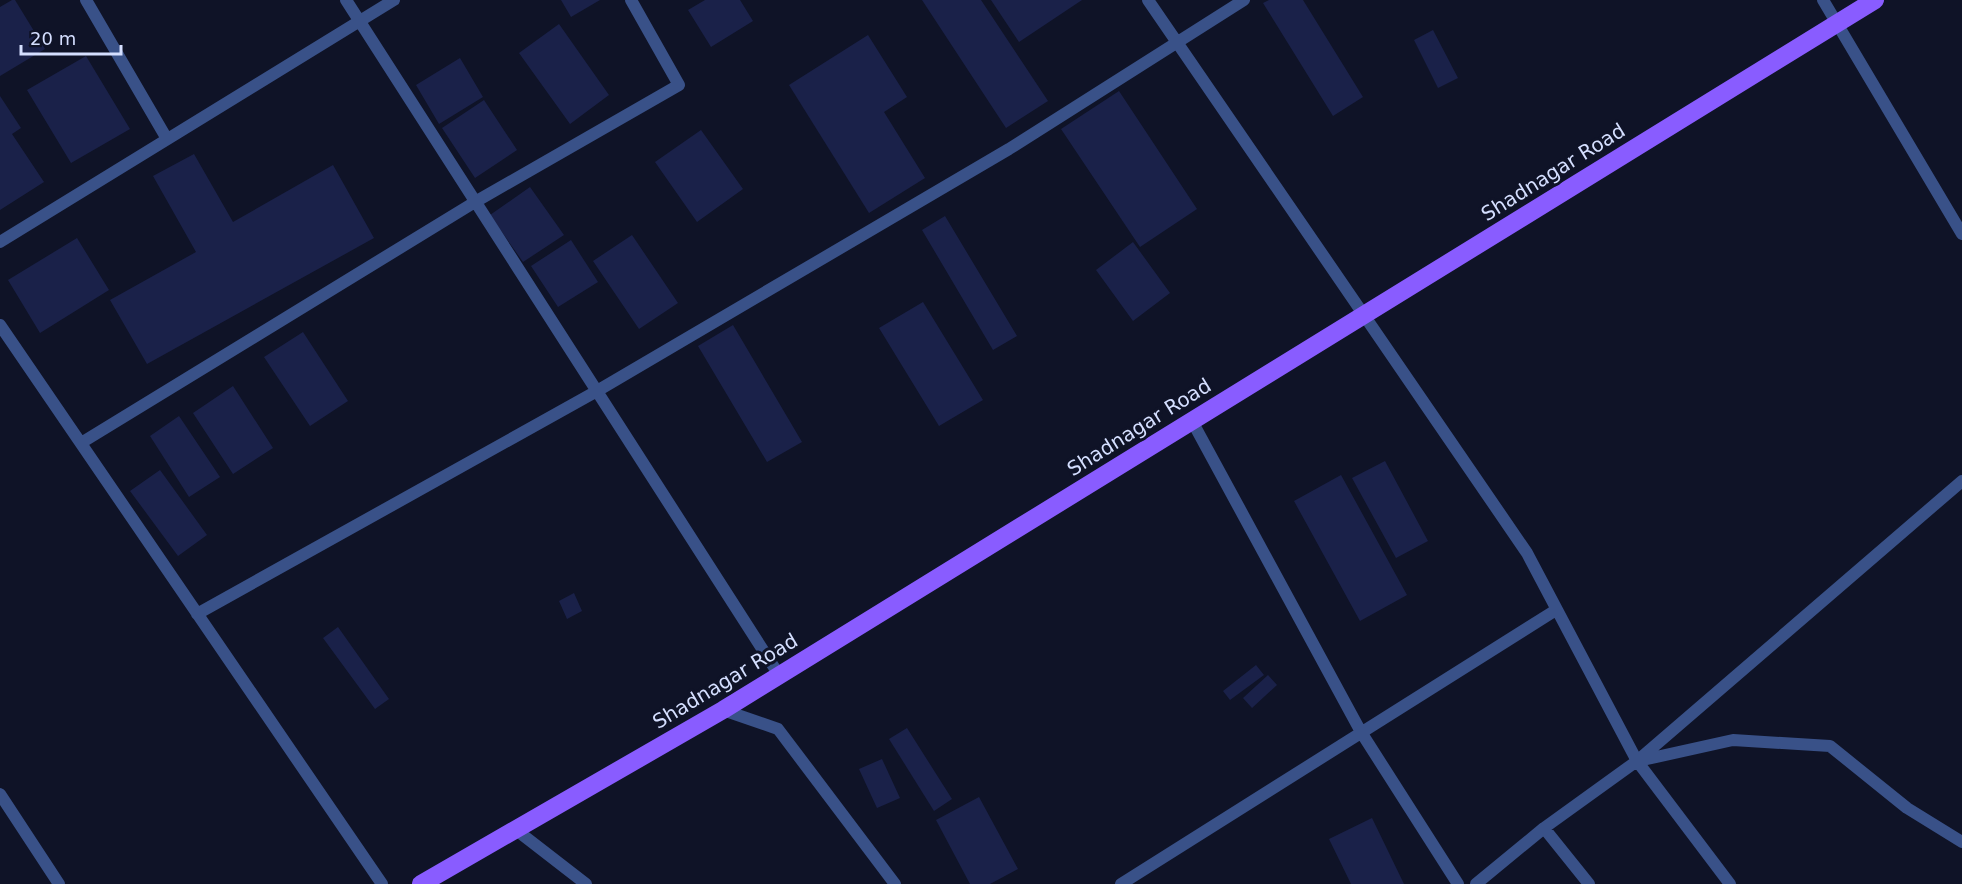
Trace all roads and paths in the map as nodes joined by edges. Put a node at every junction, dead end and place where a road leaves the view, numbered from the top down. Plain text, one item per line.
1 (86, 0) edge
2 (346, 0) edge
3 (394, 0) edge
4 (631, 0) edge
5 (1148, 0) edge
6 (1244, 0) edge
7 (1823, 0) edge
8 (1875, 0) edge
9 (359, 21) junction
10 (1837, 24) junction
11 (1176, 41) junction
12 (167, 139) junction
13 (475, 202) junction
14 (1962, 234) edge
15 (0, 242) edge
16 (1364, 315) junction
17 (0, 325) edge
18 (597, 391) junction
19 (1192, 421) junction
20 (81, 443) junction
21 (1962, 481) edge
22 (1556, 610) junction
23 (197, 614) junction
24 (779, 675) junction
25 (723, 710) junction
26 (1361, 732) junction
27 (1636, 761) junction
28 (0, 794) edge
29 (1544, 828) junction
30 (516, 829) junction
31 (1962, 842) edge
32 (59, 884) edge
33 (382, 884) edge
34 (421, 884) edge
35 (586, 884) edge
36 (895, 884) edge
37 (1121, 884) edge
38 (1458, 884) edge
39 (1476, 884) edge
40 (1589, 884) edge
41 (1730, 884) edge

1 - 12 street
2 - 9 street
3 - 9 street
4 - 13 street
5 - 11 street
6 - 11 street
7 - 10 street
8 - 10 main road, Shadnagar Road
9 - 12 street
9 - 13 street
10 - 14 street
10 - 16 main road, Shadnagar Road
11 - 16 street
11 - 18 street
12 - 15 street
13 - 18 street
13 - 20 street
16 - 19 main road, Shadnagar Road
16 - 22 street
17 - 20 street
18 - 23 street
18 - 24 street
19 - 24 main road, Shadnagar Road
19 - 26 street
20 - 23 street
21 - 27 street
22 - 26 street
22 - 27 street
23 - 33 street
24 - 25 main road, Shadnagar Road
25 - 30 main road, Shadnagar Road
25 - 36 street
26 - 37 street
26 - 38 street
27 - 29 street
27 - 31 street
27 - 41 street
28 - 32 street
29 - 39 street
29 - 40 street
30 - 34 main road, Shadnagar Road
30 - 35 street

